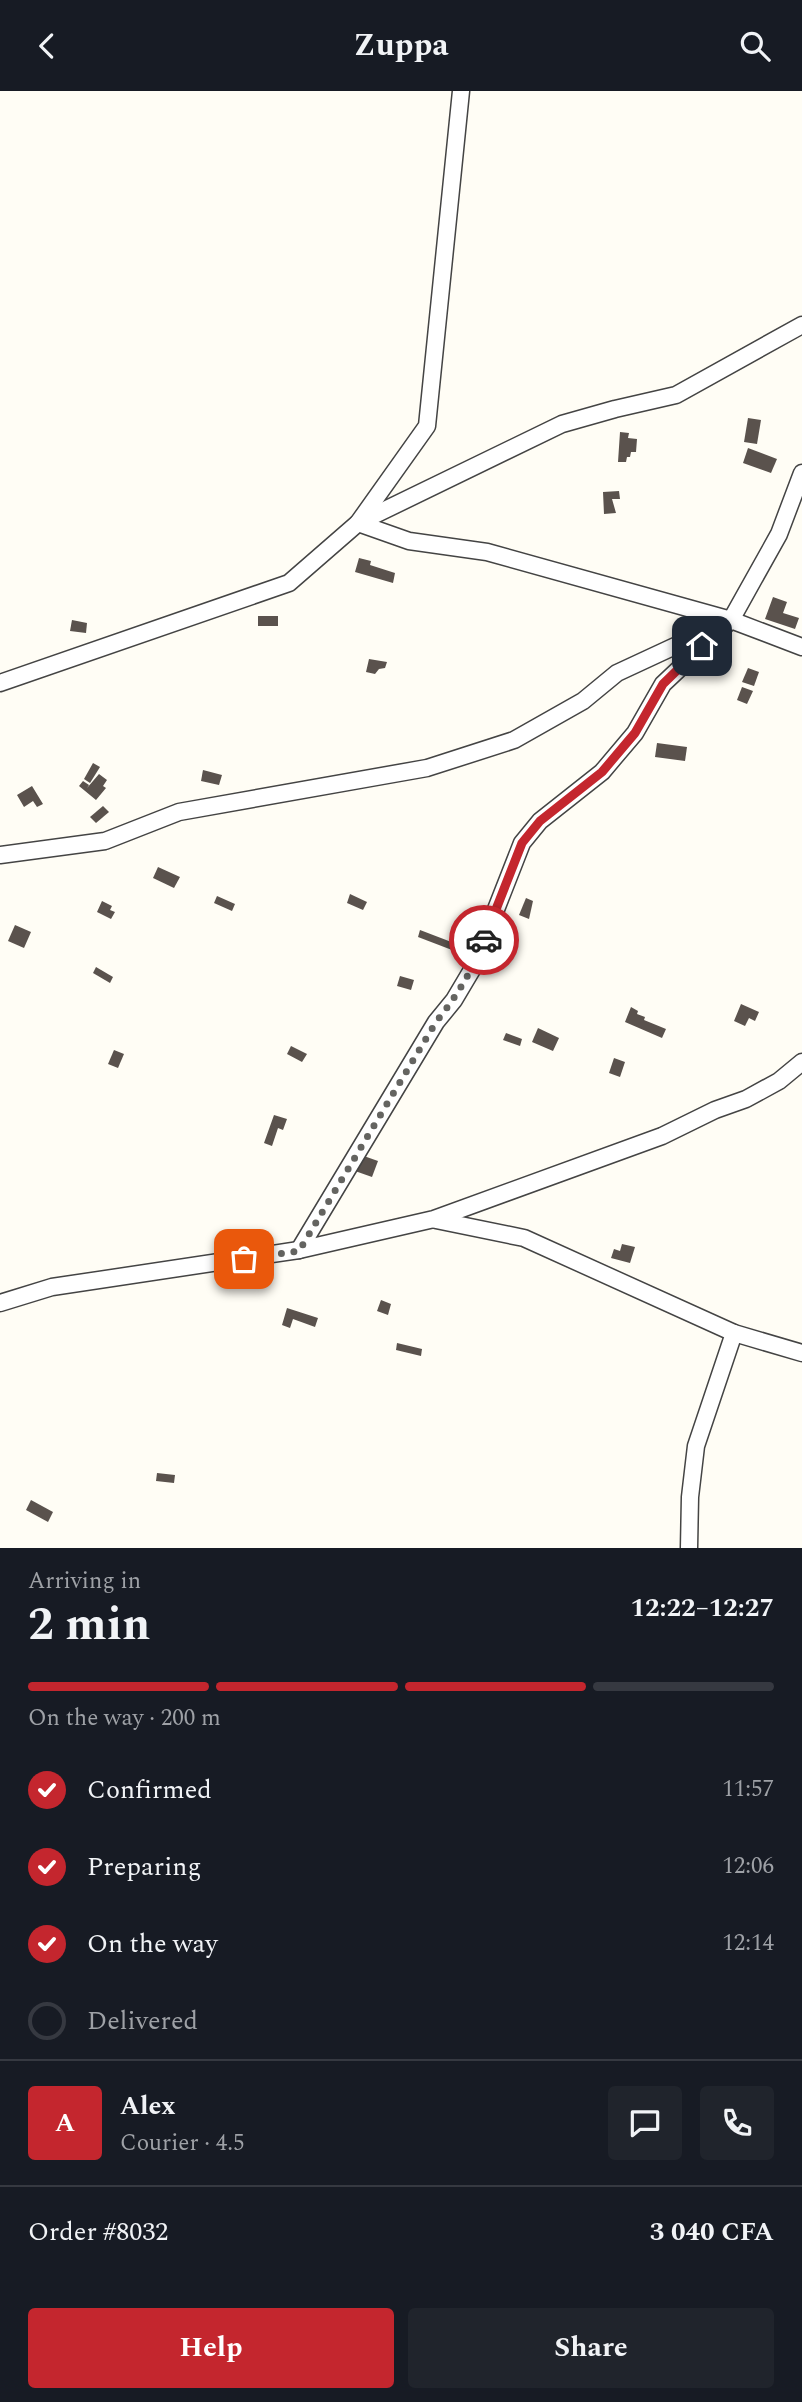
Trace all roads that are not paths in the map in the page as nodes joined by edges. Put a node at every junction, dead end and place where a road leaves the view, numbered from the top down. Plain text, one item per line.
1 (461, 91) edge
2 (802, 325) edge
3 (802, 473) edge
4 (358, 523) junction
5 (731, 620) junction
6 (802, 647) edge
7 (0, 683) edge
8 (0, 855) edge
9 (802, 1062) edge
10 (434, 1219) junction
11 (299, 1251) junction
12 (0, 1303) edge
13 (734, 1333) junction
14 (802, 1353) edge
15 (689, 1548) edge

1 - 4 street
2 - 4 street
3 - 5 street
4 - 5 street
4 - 7 street
5 - 6 street
5 - 8 street
5 - 11 street
9 - 10 street
10 - 11 street
10 - 13 street
11 - 12 street
13 - 14 street
13 - 15 street

